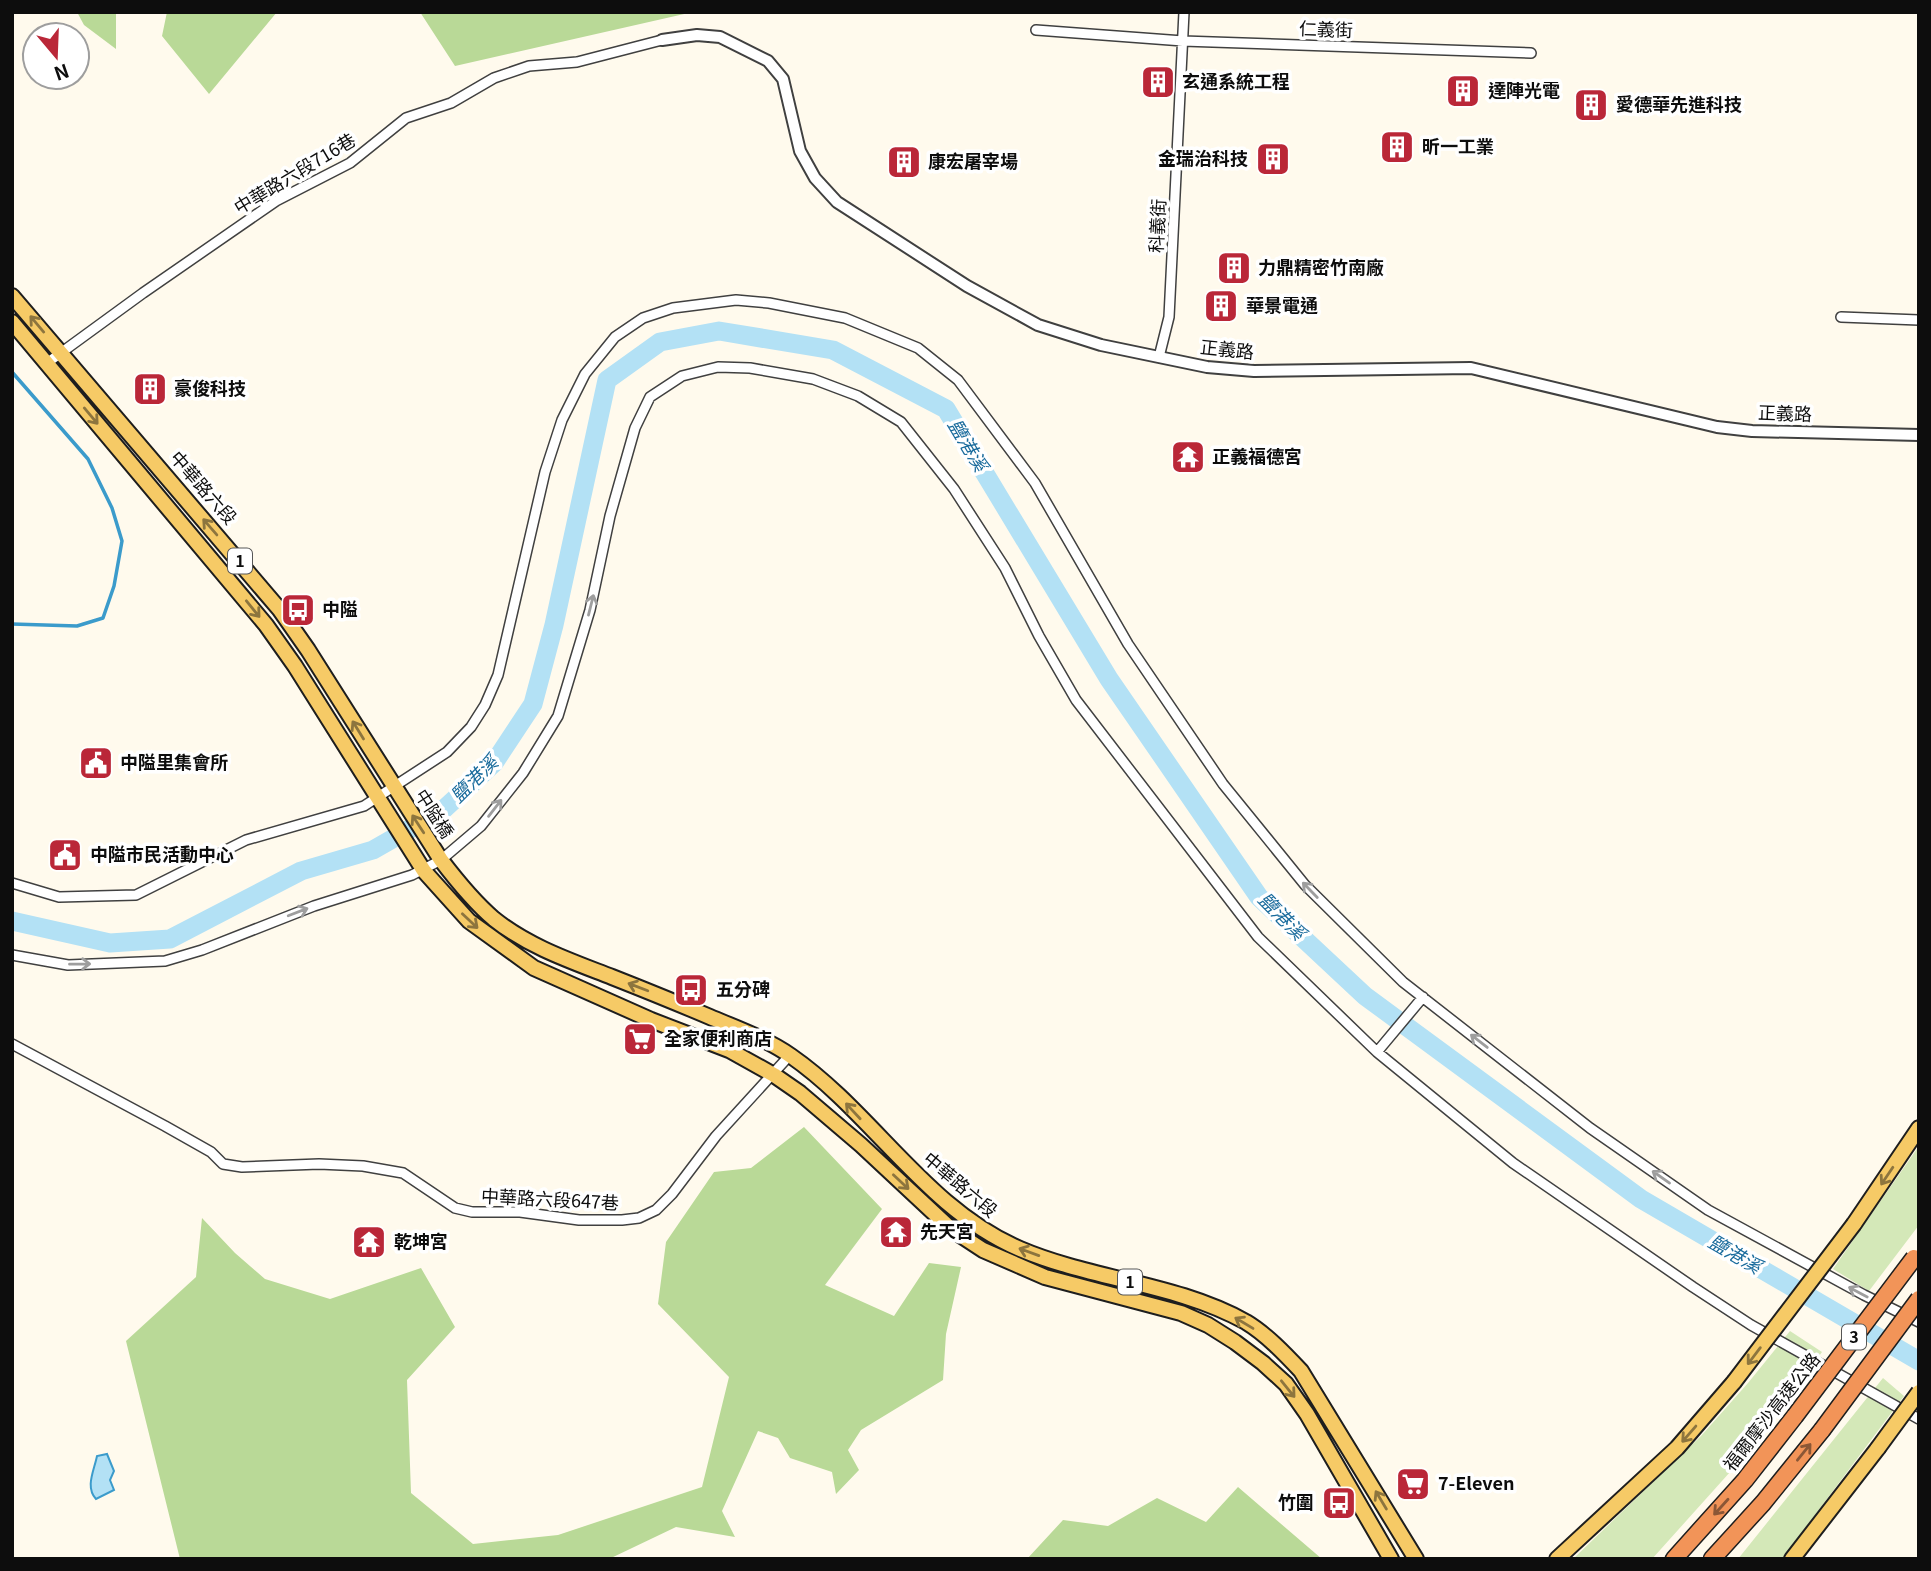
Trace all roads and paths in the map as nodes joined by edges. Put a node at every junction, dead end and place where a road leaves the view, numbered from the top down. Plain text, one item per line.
1 (1184, 12) edge
2 (1036, 30) dead end
3 (662, 40) joint
4 (1183, 41) junction
5 (1531, 53) dead end
6 (12, 296) edge
7 (1840, 317) dead end
8 (1919, 320) edge
9 (12, 322) edge
10 (61, 353) junction
11 (1159, 357) junction
12 (47, 363) junction
13 (1919, 435) edge
14 (394, 788) junction
15 (377, 798) junction
16 (441, 860) junction
17 (424, 871) junction
18 (12, 883) edge
19 (12, 956) edge
20 (1423, 997) junction
21 (12, 1044) edge
22 (1377, 1052) junction
23 (790, 1055) junction
24 (774, 1075) junction
25 (1919, 1128) edge
26 (1916, 1255) edge
27 (1919, 1299) edge
28 (1919, 1322) edge
29 (1919, 1392) edge
30 (1919, 1419) edge
31 (1391, 1559) edge
32 (1416, 1559) edge
33 (1554, 1559) edge
34 (1674, 1559) edge
35 (1712, 1559) edge
36 (1792, 1559) edge

1 - 4 street, 科義街
2 - 4 street, 仁義街
3 - 10 street, 中華路六段716巷
3 - 11 street, 正義路
4 - 5 street, 仁義街
4 - 11 street, 科義街
10 -> 6 main road, 中華路六段 / 1
7 - 8 street
9 - 12 main road, 1
10 - 12 street, 中華路六段716巷
14 -> 10 main road, 中華路六段 / 1
11 - 13 street, 正義路
12 -> 15 main road, 1
14 - 15 street
16 -> 14 main road, 中隘橋 / 1
20 -> 14 street
15 - 17 main road, 1
15 - 18 street
16 - 17 street
16 -> 22 street
23 -> 16 main road, 中華路六段 / 1
19 -> 17 street
17 -> 24 main road, 中華路六段 / 1
20 - 22 street
28 -> 20 street
21 - 24 street, 中華路六段647巷
22 - 30 street
23 - 24 street, 中華路六段647巷
32 -> 23 main road, 中華路六段 / 1
24 -> 31 main road, 中華路六段 / 1
25 -> 33 main road, bridge
26 -> 34 highway, 福爾摩沙高速公路 / 3, bridge
35 -> 27 highway, 3, bridge
29 - 36 main road, bridge

